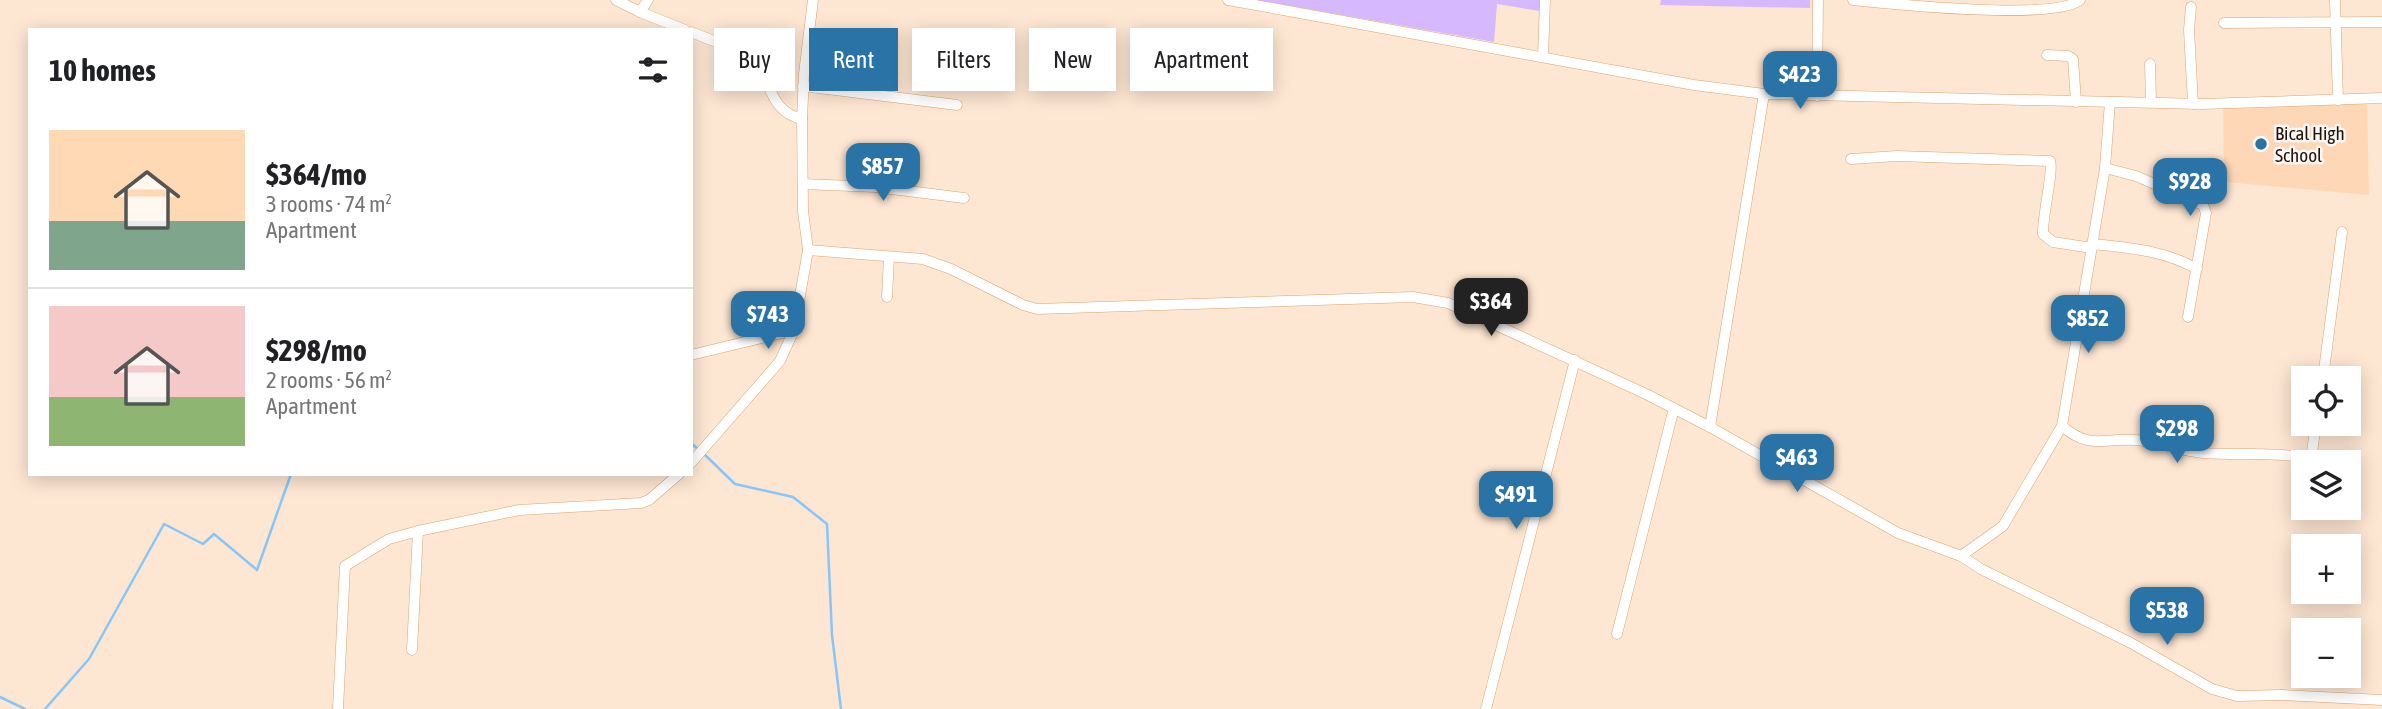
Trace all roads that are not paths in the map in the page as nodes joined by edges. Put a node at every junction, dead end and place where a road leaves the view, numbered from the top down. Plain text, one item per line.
1 (616, 0) edge
2 (648, 0) edge
3 (813, 0) edge
4 (1228, 0) edge
5 (1545, 0) edge
6 (1818, 0) edge
7 (1853, 0) edge
8 (2034, 0) edge
9 (2080, 0) edge
10 (2335, 0) edge
11 (2192, 7) dead end
12 (2026, 9) junction
13 (640, 12) junction
14 (2382, 22) edge
15 (2224, 23) dead end
16 (2334, 23) junction
17 (680, 28) edge
18 (693, 33) edge
19 (2047, 55) dead end
20 (1543, 57) junction
21 (2150, 64) dead end
22 (803, 86) junction
23 (1764, 94) junction
24 (1817, 96) junction
25 (2382, 98) edge
26 (2338, 100) junction
27 (2076, 102) junction
28 (2110, 102) junction
29 (2151, 102) junction
30 (2193, 104) junction
31 (957, 105) dead end
32 (802, 119) junction
33 (1852, 159) dead end
34 (2105, 167) junction
35 (803, 184) junction
36 (964, 198) dead end
37 (2342, 232) dead end
38 (2092, 246) junction
39 (808, 250) junction
40 (889, 257) junction
41 (2197, 269) junction
42 (887, 297) dead end
43 (2188, 317) dead end
44 (794, 330) junction
45 (693, 355) edge
46 (1575, 360) junction
47 (2325, 366) edge
48 (1674, 408) junction
49 (2062, 426) junction
50 (1710, 427) junction
51 (2314, 436) edge
52 (693, 461) edge
53 (677, 476) edge
54 (418, 531) junction
55 (1961, 556) junction
56 (1617, 634) dead end
57 (412, 650) dead end
58 (2382, 700) edge
59 (338, 709) edge
60 (1486, 709) edge

1 - 13 street
2 - 13 street
3 - 22 street
4 - 20 street
5 - 20 street
6 - 24 street
7 - 12 street
8 - 12 street
9 - 12 street
10 - 16 street
11 - 30 street
13 - 17 street
14 - 16 street
15 - 16 street
16 - 26 street
18 - 32 street
19 - 27 street
20 - 23 street
21 - 29 street
22 - 31 street
22 - 32 street
23 - 24 street
23 - 50 street
24 - 27 street
25 - 26 street
26 - 30 street
27 - 28 street
28 - 29 street
28 - 34 street
29 - 30 street
32 - 35 street
33 - 38 street
34 - 38 street
34 - 41 street
35 - 36 street
35 - 39 street
37 - 47 street
38 - 41 street
38 - 49 street
39 - 40 street
39 - 44 street
40 - 42 street
40 - 46 street
41 - 43 street
44 - 45 street
44 - 52 street
46 - 48 street
46 - 60 street
48 - 50 street
48 - 56 street
49 - 51 street
49 - 55 street
50 - 55 street
53 - 54 street
54 - 57 street
54 - 59 street
55 - 58 street

